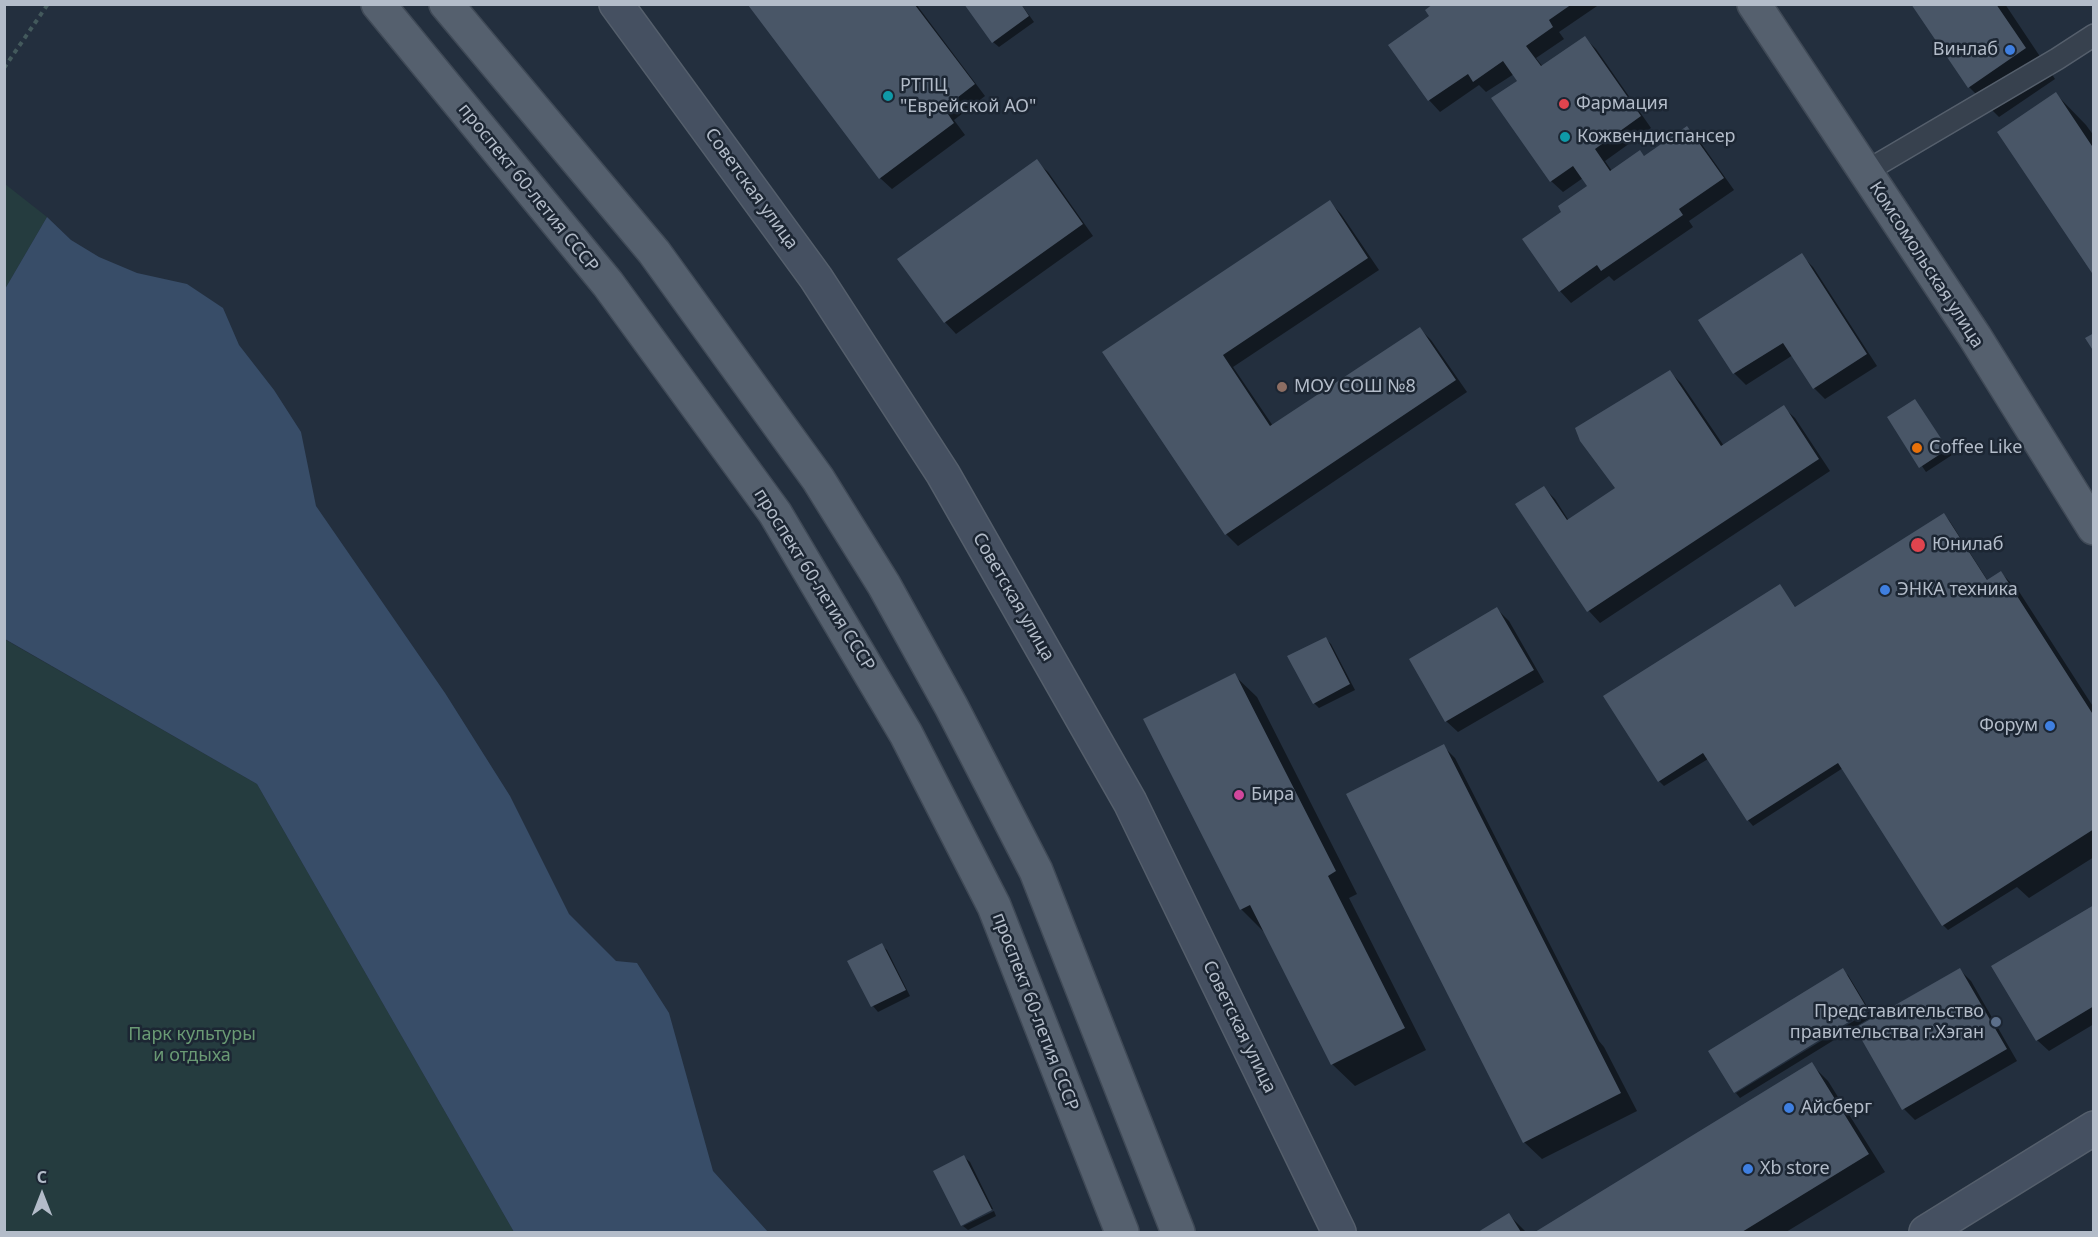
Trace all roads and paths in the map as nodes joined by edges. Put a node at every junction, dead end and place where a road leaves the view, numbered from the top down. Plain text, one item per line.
1 (48, 4) edge
2 (378, 4) edge
3 (446, 4) edge
4 (616, 4) edge
5 (1754, 4) edge
6 (2094, 35) edge
7 (4, 68) edge
8 (1865, 172) junction
9 (2094, 528) edge
10 (2094, 1128) edge
11 (1122, 1233) edge
12 (1178, 1233) edge
13 (1339, 1233) edge
14 (1926, 1233) edge

1 - 7 path
2 - 11 main road, проспект 60-летия СССР
3 - 12 main road
4 - 13 main road, Советская улица
5 - 8 main road, Комсомольская улица
6 - 8 lane
8 - 9 main road, Комсомольская улица
10 - 14 main road

